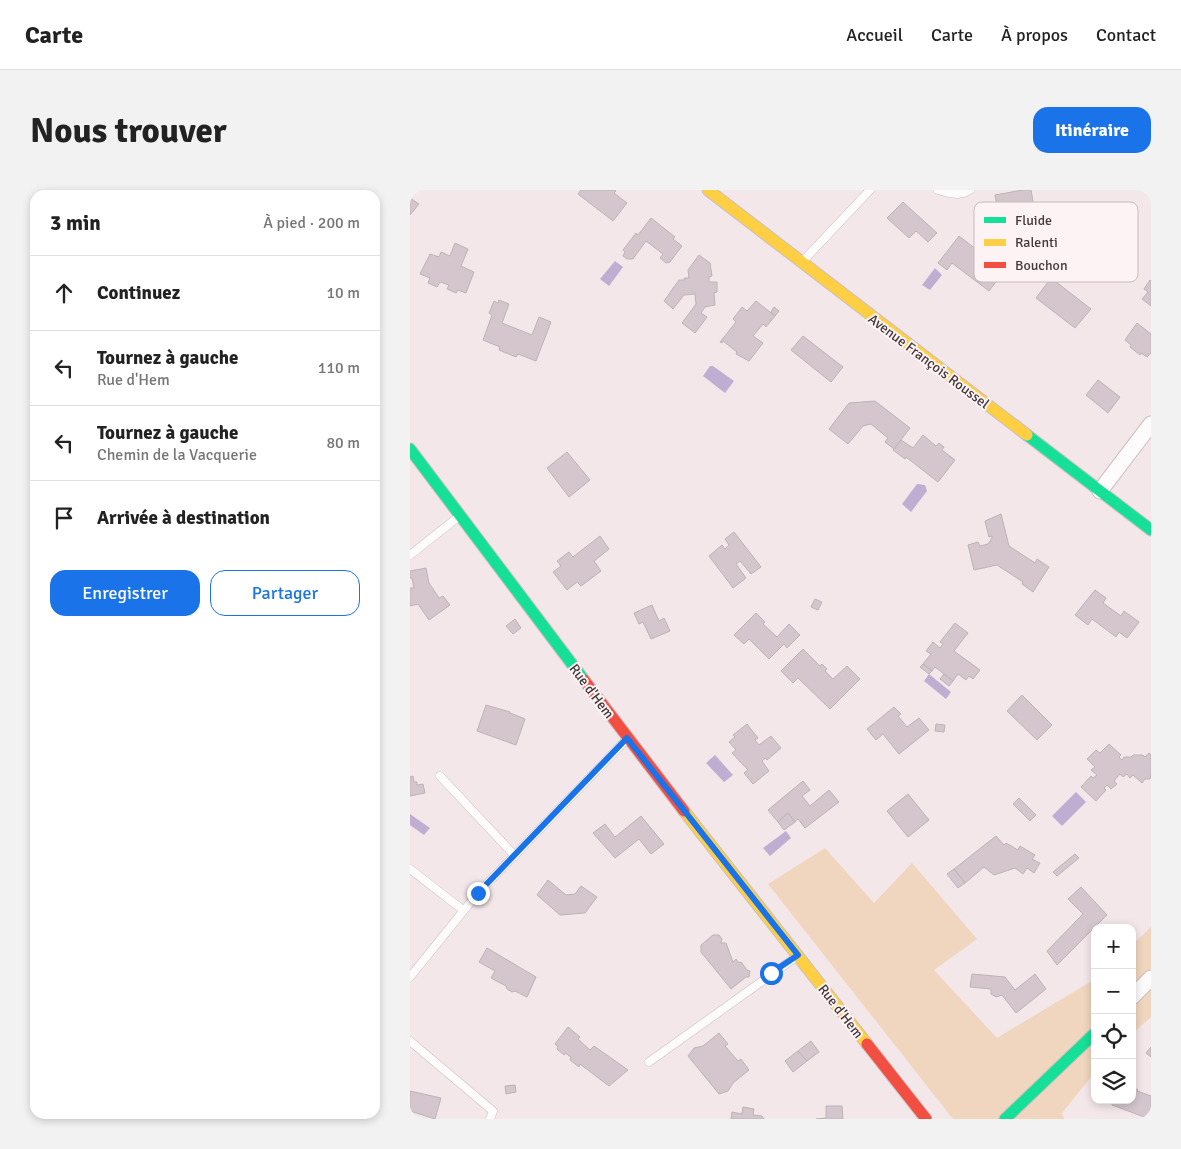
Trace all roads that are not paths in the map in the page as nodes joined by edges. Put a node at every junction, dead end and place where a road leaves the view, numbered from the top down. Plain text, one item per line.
1 (708, 190) edge
2 (870, 190) edge
3 (938, 190) edge
4 (970, 190) edge
5 (801, 262) junction
6 (1151, 424) edge
7 (410, 449) edge
8 (1100, 491) junction
9 (460, 516) junction
10 (1151, 530) edge
11 (410, 556) edge
12 (627, 738) junction
13 (440, 776) dead end
14 (514, 856) junction
15 (410, 869) edge
16 (463, 910) junction
17 (798, 955) junction
18 (410, 977) edge
19 (1151, 978) edge
20 (1136, 992) edge
21 (1091, 1037) edge
22 (410, 1041) edge
23 (649, 1062) dead end
24 (490, 1119) edge
25 (926, 1119) edge
26 (1005, 1119) edge

1 - 5 main road, Avenue François Roussel
2 - 5 lane
3 - 4 lane
5 - 8 main road, Avenue François Roussel
6 - 8 street
7 - 9 main road, Rue d'Hem
8 - 10 main road, Avenue François Roussel
9 - 11 lane
9 - 12 main road, Rue d'Hem
12 - 14 lane
12 - 17 main road, Rue d'Hem
13 - 14 lane
14 - 16 lane
15 - 16 lane
16 - 18 lane
17 - 23 lane
17 - 25 main road, Rue d'Hem
19 - 20 street
21 - 26 main road
22 - 24 lane

